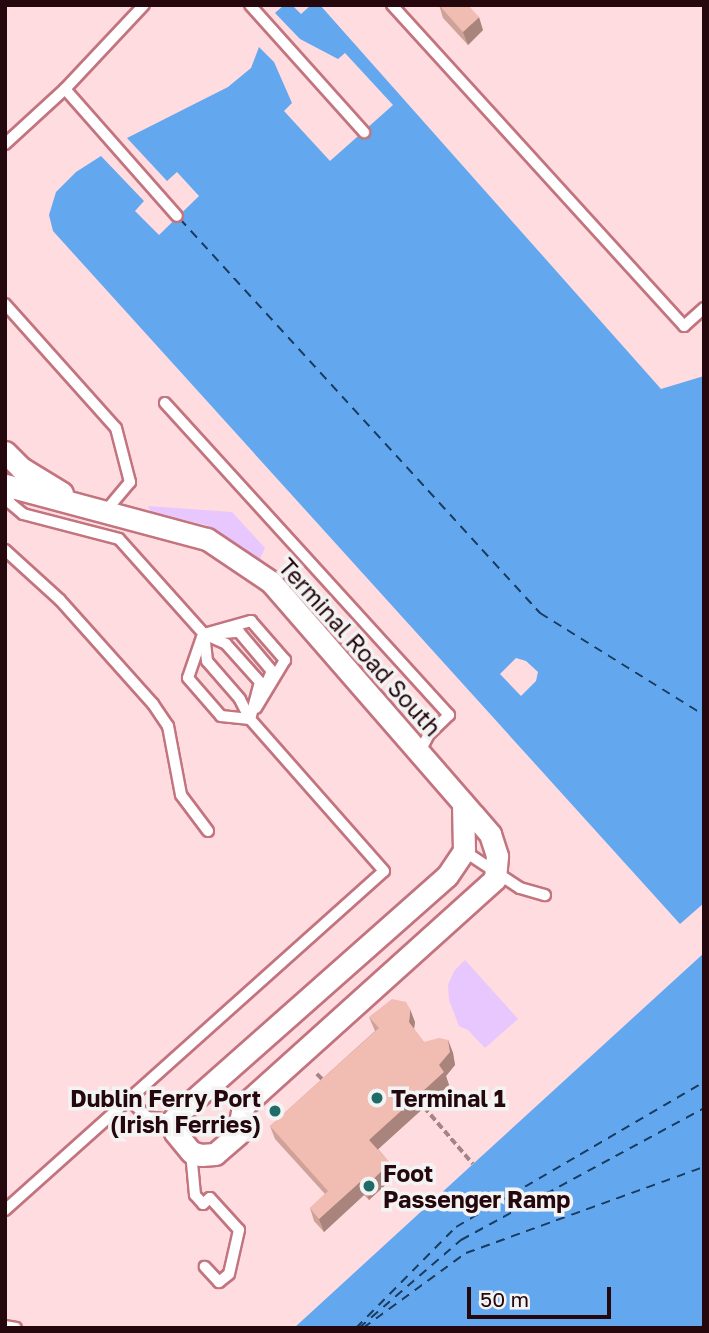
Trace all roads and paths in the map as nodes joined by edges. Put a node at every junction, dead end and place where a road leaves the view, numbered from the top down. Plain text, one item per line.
1 (144, 5) edge
2 (250, 5) edge
3 (392, 5) edge
4 (65, 89) junction
5 (364, 132) dead end
6 (5, 144) edge
7 (177, 216) dead end
8 (5, 304) edge
9 (704, 308) edge
10 (165, 403) dead end
11 (5, 452) edge
12 (5, 485) edge
13 (5, 491) edge
14 (95, 509) junction
15 (5, 550) edge
16 (204, 634) junction
17 (250, 719) junction
18 (420, 752) junction
19 (463, 803) junction
20 (208, 831) dead end
21 (464, 851) junction
22 (496, 872) junction
23 (545, 895) dead end
24 (332, 977) junction
25 (356, 1004) junction
26 (317, 1074) dead end
27 (331, 1088) edge
28 (128, 1098) junction
29 (424, 1107) dead end
30 (173, 1120) junction
31 (191, 1152) junction
32 (473, 1164) dead end
33 (5, 1210) edge
34 (205, 1267) dead end

1 - 4 lane
2 - 5 lane
3 - 9 lane
4 - 6 lane
4 - 7 lane
8 - 14 lane
10 - 18 lane
11 - 14 street, Terminal Road South
12 - 14 street, Terminal Road South
13 - 16 lane
14 - 18 street, Terminal Road South
15 - 20 lane
16 - 17 lane
16 - 17 lane
16 - 17 lane
16 - 17 lane
16 - 17 lane
17 - 28 lane
18 - 19 street, Terminal Road South
19 - 21 street
19 - 22 street, Terminal Road South
21 - 22 lane
21 - 24 street
22 - 23 lane
22 - 25 street
24 - 25 street
24 - 30 street
25 - 31 street
26 - 27 path
28 - 30 lane
28 - 33 lane
29 - 32 path
30 - 31 street
31 - 34 lane

